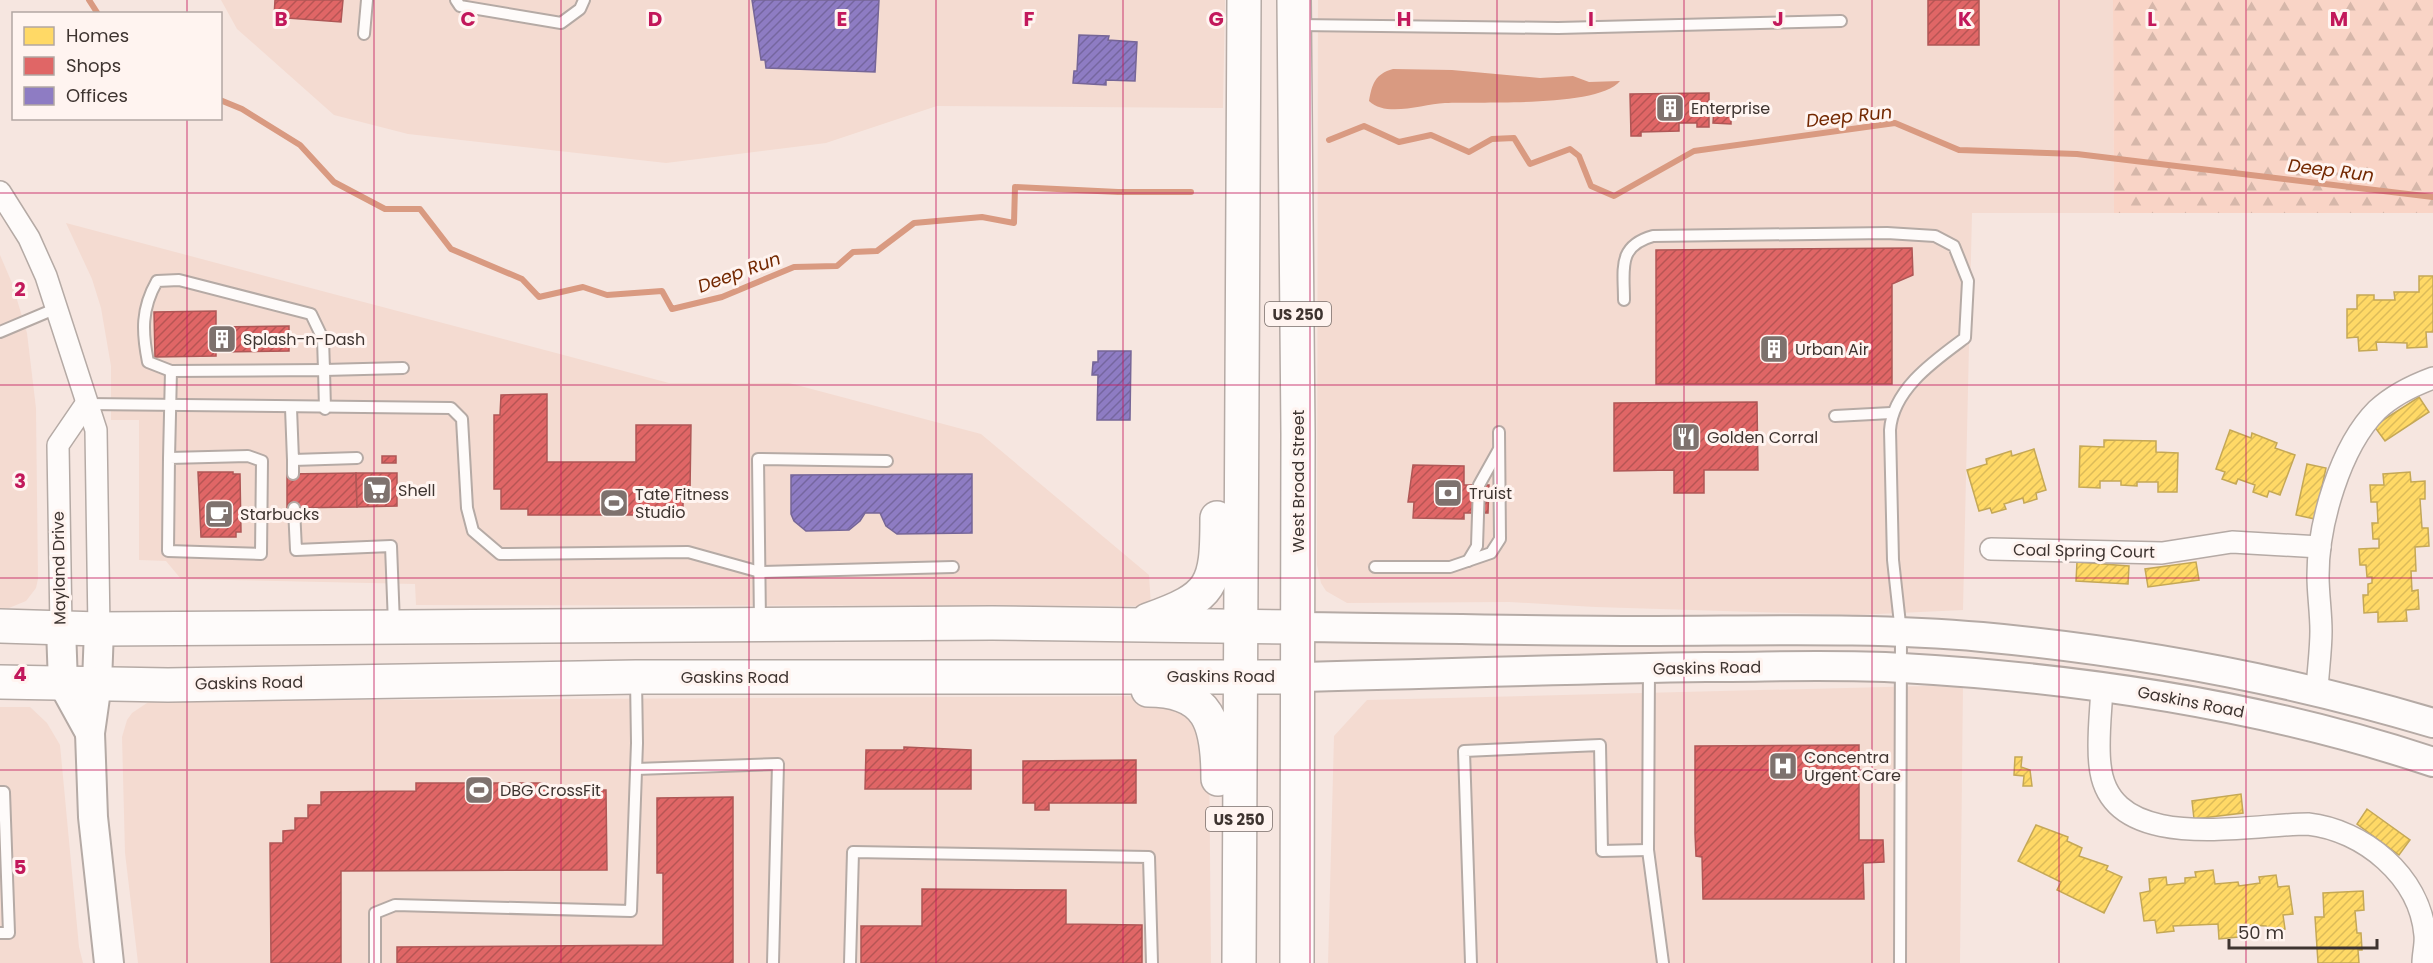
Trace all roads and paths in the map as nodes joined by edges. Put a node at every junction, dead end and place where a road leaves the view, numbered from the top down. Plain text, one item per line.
1 (367, 0) edge
2 (456, 0) edge
3 (584, 0) edge
4 (1244, 0) edge
5 (1294, 13) edge
6 (1840, 21) dead end
7 (364, 34) dead end
8 (0, 192) edge
9 (1624, 300) dead end
10 (57, 308) junction
11 (1240, 310) junction
12 (0, 332) edge
13 (403, 368) dead end
14 (324, 370) junction
15 (171, 371) junction
16 (2433, 378) edge
17 (86, 404) junction
18 (169, 406) junction
19 (291, 408) junction
20 (325, 409) junction
21 (1891, 413) junction
22 (1835, 416) dead end
23 (1499, 432) dead end
24 (1499, 449) junction
25 (169, 458) junction
26 (357, 458) dead end
27 (293, 460) junction
28 (887, 461) dead end
29 (293, 474) dead end
30 (294, 508) dead end
31 (2320, 547) junction
32 (1991, 549) dead end
33 (1468, 561) junction
34 (953, 567) dead end
35 (1375, 567) dead end
36 (760, 572) junction
37 (760, 625) junction
38 (1132, 625) junction
39 (0, 626) edge
40 (394, 627) junction
41 (1240, 627) junction
42 (1298, 627) junction
43 (61, 628) junction
44 (99, 629) junction
45 (1901, 633) junction
46 (1649, 668) junction
47 (1899, 668) junction
48 (636, 676) junction
49 (1001, 676) junction
50 (1239, 676) junction
51 (1298, 677) junction
52 (0, 682) edge
53 (98, 683) junction
54 (63, 684) junction
55 (2102, 687) junction
56 (2317, 690) junction
57 (2433, 723) edge
58 (90, 733) junction
59 (2433, 762) edge
60 (636, 769) junction
61 (0, 792) edge
62 (1648, 850) junction
63 (1239, 911) junction
64 (0, 933) edge
65 (2429, 934) edge
66 (109, 963) edge
67 (375, 963) edge
68 (773, 963) edge
69 (850, 963) edge
70 (1152, 963) edge
71 (1239, 963) edge
72 (1297, 963) edge
73 (1470, 963) edge
74 (1663, 963) edge
75 (1900, 963) edge
76 (2423, 963) edge

1 - 7 lane
2 - 3 lane
4 - 11 main road, US 250
5 - 6 lane
5 - 42 main road, West Broad Street / US 250
8 - 10 street, Mayland Drive
9 - 21 lane
10 - 12 lane
10 - 17 street, Mayland Drive
11 - 38 main road
11 - 41 main road, US 250
13 - 14 lane
14 - 15 lane
14 - 15 lane
14 - 20 lane
15 - 18 lane
16 - 31 street
17 - 18 lane
17 - 43 street, Mayland Drive
17 - 44 street, Mayland Drive
18 - 19 lane
18 - 25 lane
19 - 20 lane
19 - 27 lane
20 - 36 lane
21 - 22 lane
21 - 45 lane
23 - 24 lane
24 - 33 lane
24 - 33 lane
25 - 25 lane
26 - 27 lane
27 - 29 lane
28 - 36 lane
30 - 40 lane
31 - 32 street, Coal Spring Court
31 - 56 street
33 - 35 lane
34 - 36 lane
36 - 37 lane
37 - 38 main road, Gaskins Road
37 - 40 main road, Gaskins Road
38 - 41 main road, Gaskins Road
39 - 43 main road, Gaskins Road
40 - 44 main road, Gaskins Road
41 - 42 main road, Gaskins Road
41 - 50 main road, US 250
42 - 45 main road, Gaskins Road
42 - 51 main road, West Broad Street / US 250
43 - 44 main road, Gaskins Road
43 - 54 main road, Mayland Drive
44 - 53 main road, Mayland Drive
45 - 47 lane
45 - 56 main road, Gaskins Road
46 - 47 main road, Gaskins Road
46 - 51 main road, Gaskins Road
46 - 62 lane
47 - 55 main road, Gaskins Road
47 - 75 lane
48 - 49 main road, Gaskins Road
48 - 53 main road, Gaskins Road
48 - 60 lane
49 - 50 main road, Gaskins Road
49 - 63 main road
50 - 51 main road, Gaskins Road
50 - 63 main road, US 250
51 - 72 main road, West Broad Street / US 250
52 - 54 main road, Gaskins Road
53 - 54 main road, Gaskins Road
53 - 58 main road, Mayland Drive
54 - 58 main road, Mayland Drive
55 - 59 main road, Gaskins Road
55 - 65 street
56 - 57 main road, Gaskins Road
58 - 66 main road, Mayland Drive
60 - 67 lane
60 - 68 lane
61 - 64 lane
62 - 73 lane
62 - 74 lane
63 - 71 main road, US 250
65 - 76 street
69 - 70 lane

